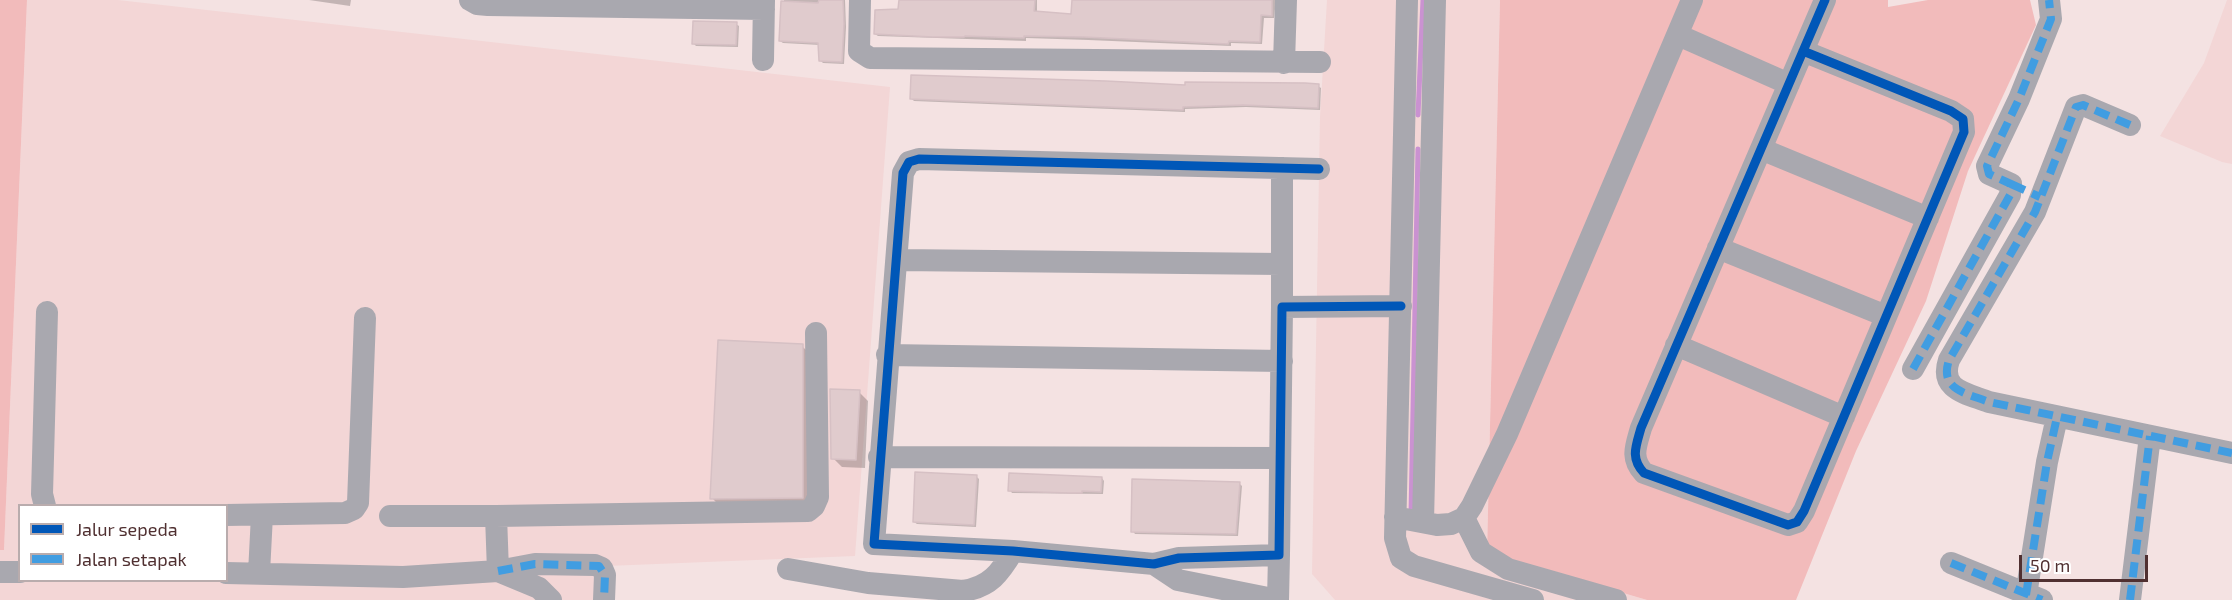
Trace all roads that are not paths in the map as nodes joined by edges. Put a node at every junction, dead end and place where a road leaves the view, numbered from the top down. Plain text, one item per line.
1 (470, 0) edge
2 (860, 0) edge
3 (1286, 0) edge
4 (1407, 0) edge
5 (1435, 0) edge
6 (1692, 0) edge
7 (1825, 0) edge
8 (2049, 0) edge
9 (764, 4) edge
10 (1678, 35) junction
11 (1803, 51) junction
12 (763, 60) dead end
13 (1320, 62) dead end
14 (1284, 63) junction
15 (1789, 84) junction
16 (2130, 125) dead end
17 (1417, 130) junction
18 (1761, 148) junction
19 (1282, 168) junction
20 (1319, 169) dead end
21 (2011, 184) junction
22 (2040, 198) junction
23 (1928, 218) junction
24 (1718, 248) junction
25 (898, 260) junction
26 (1281, 264) junction
27 (1401, 306) junction
28 (1282, 307) junction
29 (46, 312) dead end
30 (1886, 316) junction
31 (365, 318) dead end
32 (816, 333) dead end
33 (1676, 345) junction
34 (887, 355) junction
35 (1282, 361) junction
36 (1913, 369) dead end
37 (1844, 417) junction
38 (2057, 417) junction
39 (2150, 436) junction
40 (2232, 453) edge
41 (879, 457) junction
42 (1280, 458) junction
43 (44, 504) edge
44 (228, 515) edge
45 (262, 515) junction
46 (390, 516) dead end
47 (496, 516) junction
48 (1395, 517) junction
49 (1464, 518) junction
50 (1423, 522) junction
51 (874, 544) junction
52 (1013, 551) junction
53 (1279, 555) junction
54 (1951, 563) dead end
55 (1154, 564) junction
56 (788, 569) dead end
57 (498, 571) junction
58 (0, 572) edge
59 (18, 572) edge
60 (228, 573) edge
61 (259, 573) junction
62 (868, 583) junction
63 (2034, 597) edge
64 (551, 600) edge
65 (604, 600) edge
66 (1278, 600) edge
67 (1533, 600) edge
68 (1616, 600) edge
69 (2130, 600) edge

1 - 9 street
2 - 14 street
3 - 14 street
4 - 17 street
5 - 17 street
6 - 10 street
7 - 11 street
8 - 21 street
9 - 12 street
10 - 15 street
10 - 49 street
11 - 15 street
11 - 23 street
13 - 14 street
15 - 18 street
16 - 22 street
17 - 27 street
17 - 50 street
18 - 23 street
18 - 24 street
19 - 20 street
19 - 25 street
19 - 26 street
21 - 22 street
21 - 36 street
22 - 38 street
23 - 30 street
24 - 30 street
24 - 33 street
25 - 26 street
25 - 34 street
26 - 28 street
27 - 28 street
27 - 48 street
28 - 35 street
29 - 43 street
30 - 37 street
31 - 45 street
32 - 47 street
33 - 37 street
33 - 37 street
34 - 35 street
34 - 41 street
35 - 42 street
38 - 39 street
38 - 63 street
39 - 40 street
39 - 69 street
41 - 42 street
41 - 51 street
42 - 53 street
44 - 45 street
45 - 61 street
46 - 47 street
47 - 57 street
48 - 50 street
48 - 67 street
49 - 50 street
49 - 68 street
51 - 52 street
51 - 62 street
52 - 55 street
52 - 62 street
53 - 55 street
53 - 66 street
54 - 63 street
55 - 66 street
56 - 62 street
57 - 61 street
57 - 64 street
57 - 65 street
58 - 59 street
60 - 61 street

